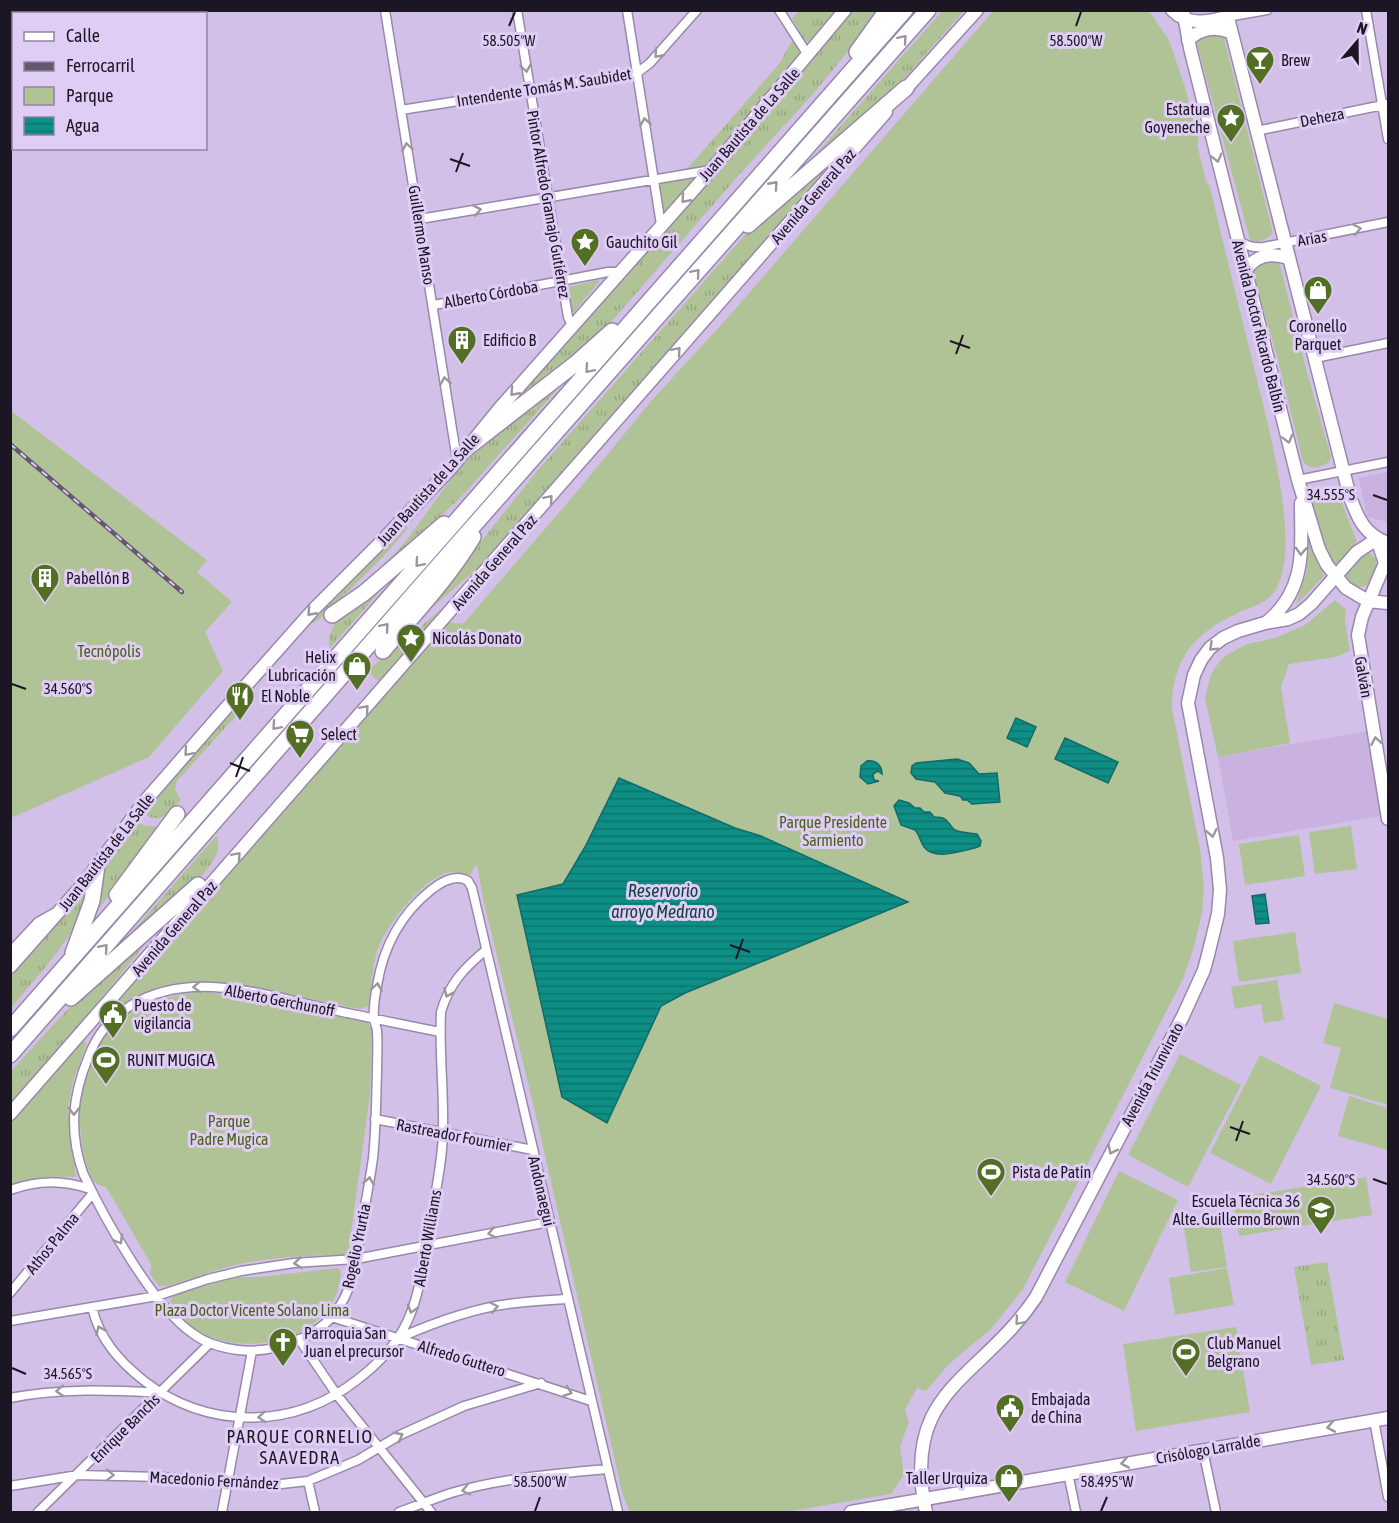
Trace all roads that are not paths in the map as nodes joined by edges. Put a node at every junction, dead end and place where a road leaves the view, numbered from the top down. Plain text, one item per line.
1 (385, 10) edge
2 (517, 10) edge
3 (627, 10) edge
4 (697, 10) edge
5 (779, 10) edge
6 (845, 10) edge
7 (887, 10) edge
8 (905, 10) edge
9 (928, 10) edge
10 (976, 10) edge
11 (1172, 10) edge
12 (1267, 10) edge
13 (1366, 10) edge
14 (1226, 14) edge
15 (1184, 16) edge
16 (1230, 32) junction
17 (1188, 40) junction
18 (808, 55) junction
19 (637, 73) junction
20 (906, 88) junction
21 (530, 90) junction
22 (1386, 104) edge
23 (401, 110) junction
24 (816, 112) junction
25 (1256, 130) junction
26 (1389, 139) edge
27 (711, 170) junction
28 (653, 180) junction
29 (548, 198) junction
30 (420, 219) junction
31 (1389, 222) edge
32 (661, 225) junction
33 (1237, 240) junction
34 (1284, 243) junction
35 (721, 244) junction
36 (1289, 258) junction
37 (1245, 271) junction
38 (620, 272) junction
39 (563, 282) junction
40 (655, 294) junction
41 (434, 305) junction
42 (572, 326) junction
43 (1389, 343) edge
44 (1315, 358) junction
45 (462, 454) junction
46 (1389, 462) edge
47 (1343, 472) junction
48 (1298, 480) junction
49 (1301, 493) junction
50 (474, 500) junction
51 (492, 506) junction
52 (1383, 541) edge
53 (1335, 576) junction
54 (1368, 601) junction
55 (1389, 603) edge
56 (332, 615) dead end
57 (1265, 623) junction
58 (383, 651) dead end
59 (177, 814) dead end
60 (1389, 819) edge
61 (97, 866) junction
62 (457, 877) joint
63 (198, 885) dead end
64 (62, 909) junction
65 (486, 950) junction
66 (10, 952) edge
67 (70, 961) junction
68 (10, 967) edge
69 (374, 1019) junction
70 (88, 1026) junction
71 (10, 1029) edge
72 (440, 1032) junction
73 (30, 1033) junction
74 (97, 1035) junction
75 (10, 1055) edge
76 (10, 1114) edge
77 (375, 1119) junction
78 (444, 1133) junction
79 (533, 1150) junction
80 (10, 1191) edge
81 (92, 1191) junction
82 (549, 1222) junction
83 (426, 1246) junction
84 (356, 1259) junction
85 (10, 1293) edge
86 (157, 1296) junction
87 (567, 1299) junction
88 (92, 1307) junction
89 (332, 1317) junction
90 (10, 1322) edge
91 (399, 1338) junction
92 (299, 1339) junction
93 (210, 1343) junction
94 (252, 1351) junction
95 (541, 1383) junction
96 (160, 1393) junction
97 (337, 1395) junction
98 (10, 1398) edge
99 (591, 1401) junction
100 (240, 1418) junction
101 (1389, 1418) edge
102 (1374, 1420) junction
103 (380, 1447) junction
104 (1203, 1450) junction
105 (607, 1469) junction
106 (1068, 1473) junction
107 (78, 1475) junction
108 (308, 1481) junction
109 (228, 1483) junction
110 (10, 1486) edge
111 (1389, 1497) edge
112 (923, 1499) junction
113 (424, 1503) junction
114 (38, 1512) edge
115 (222, 1512) edge
116 (315, 1512) edge
117 (399, 1512) edge
118 (431, 1512) edge
119 (618, 1512) edge
120 (851, 1512) edge
121 (926, 1512) edge
122 (1076, 1512) edge
123 (1216, 1512) edge

1 - 23 street, Guillermo Manso
2 -> 21 street, Pintor Alfredo Gramajo Gutiérrez
3 - 19 street
4 -> 19 street, Intendente Tomás M. Saubidet
5 - 18 street
6 - 18 street, Juan Bautista de La Salle
7 - 24 highway
8 - 24 highway
35 -> 9 highway
10 - 20 street, Avenida General Paz
11 - 15 street
12 - 14 street
13 - 22 street
14 - 15 street
14 - 16 street
15 - 17 street, Avenida Doctor Ricardo Balbín
16 - 17 street
16 - 25 street
17 -> 33 street, Avenida Doctor Ricardo Balbín
18 - 27 street, Juan Bautista de La Salle
19 - 21 street, Intendente Tomás M. Saubidet
28 -> 19 street
20 - 35 highway
70 -> 20 street, Avenida General Paz
21 - 23 street, Intendente Tomás M. Saubidet
21 - 29 street, Pintor Alfredo Gramajo Gutiérrez
22 - 25 street, Deheza
22 - 26 street
30 -> 23 street, Guillermo Manso
24 - 40 highway
25 - 34 street
27 - 28 street
27 -> 32 street, Juan Bautista de La Salle
28 - 29 street
28 - 32 street
30 -> 29 street
29 - 39 street, Pintor Alfredo Gramajo Gutiérrez
30 - 41 street, Guillermo Manso
34 -> 31 street, Arias
32 - 38 street, Juan Bautista de La Salle
33 - 34 street, Arias
33 - 37 street, Avenida Doctor Ricardo Balbín
34 - 36 street
51 -> 35 highway
36 - 37 street
36 - 44 street
37 -> 48 street, Avenida Doctor Ricardo Balbín
38 - 39 street, Alberto Córdoba
38 - 42 street, Juan Bautista de La Salle
39 - 41 street, Alberto Córdoba
39 - 42 street, Pintor Alfredo Gramajo Gutiérrez
40 - 45 highway
40 -> 50 highway
45 -> 41 street, Guillermo Manso
42 -> 45 street, Juan Bautista de La Salle
43 - 44 street
44 - 47 street
45 -> 61 street, Juan Bautista de La Salle
46 - 47 street
47 - 48 street
47 - 52 street
48 - 49 street, Avenida Doctor Ricardo Balbín
49 - 53 street, Avenida Doctor Ricardo Balbín
49 -> 57 street, Avenida Triunvirato
50 - 56 highway
50 -> 67 highway
51 - 58 highway
73 -> 51 highway
52 - 53 street, Avenida Triunvirato
52 - 54 street, Galván
53 - 54 street, Avenida Doctor Ricardo Balbín
53 - 57 street, Avenida Triunvirato
54 - 55 street, Avenida Doctor Ricardo Balbín
60 -> 54 street, Galván
57 -> 112 street, Avenida Triunvirato
59 - 67 highway
61 - 64 street, Juan Bautista de La Salle
61 - 67 highway
62 - 65 street, Andonaegui
69 -> 62 street, Rogelio Yrurtia
63 - 73 highway
64 - 66 street
64 - 68 street, Juan Bautista de La Salle
65 -> 72 street, Alberto Williams
65 - 79 street, Andonaegui
67 - 71 highway
69 - 72 street, Alberto Gerchunoff
69 -> 74 street, Alberto Gerchunoff
69 - 77 street, Rogelio Yrurtia
70 - 74 street
70 - 76 street, Avenida General Paz
72 - 78 street, Alberto Williams
73 - 75 highway
74 -> 81 street, Alberto Gerchunoff
77 - 78 street, Rastreador Fournier
84 -> 77 street, Rogelio Yrurtia
78 - 79 street, Rastreador Fournier
78 - 83 street, Alberto Williams
79 - 82 street, Andonaegui
80 - 81 street
81 - 85 street, Athos Palma
81 -> 86 street, Rogelio Yrurtia
82 -> 83 street
82 - 87 street, Andonaegui
83 - 84 street
83 -> 91 street, Alberto Williams
84 -> 86 street
84 - 89 street, Rogelio Yrurtia
86 - 88 street
86 - 93 street, Rogelio Yrurtia
91 -> 87 street
87 - 99 street, Andonaegui
88 - 90 street
96 -> 88 street, Alberto Williams
89 - 91 street, Alfredo Guttero
89 - 92 street, Rogelio Yrurtia
91 - 95 street, Alfredo Guttero
91 - 97 street, Alberto Williams
92 - 94 street, Rogelio Yrurtia
92 - 97 street
93 - 94 street, Rogelio Yrurtia
93 - 96 street, Enrique Banchs
94 - 100 street
95 -> 99 street, Alfredo Guttero
103 -> 95 street, Macedonio Fernández
96 -> 98 street
96 - 100 street, Alberto Williams
96 - 107 street, Enrique Banchs
97 -> 100 street, Alberto Williams
97 - 103 street
99 - 105 street, Andonaegui
100 - 109 street
101 - 102 street, Crisólogo Larralde
102 -> 104 street, Crisólogo Larralde
102 - 111 street
103 - 108 street, Macedonio Fernández
103 - 113 street
104 -> 106 street, Crisólogo Larralde
104 - 123 street
105 -> 113 street
105 - 119 street, Andonaegui
106 - 112 street, Crisólogo Larralde
106 - 122 street
107 -> 109 street, Macedonio Fernández
107 - 110 street, Macedonio Fernández
107 - 114 street, Enrique Banchs
108 - 109 street, Macedonio Fernández
108 - 116 street
109 - 115 street
112 - 120 street, Crisólogo Larralde
112 - 121 street, Avenida Triunvirato
113 - 117 street
113 - 118 street

